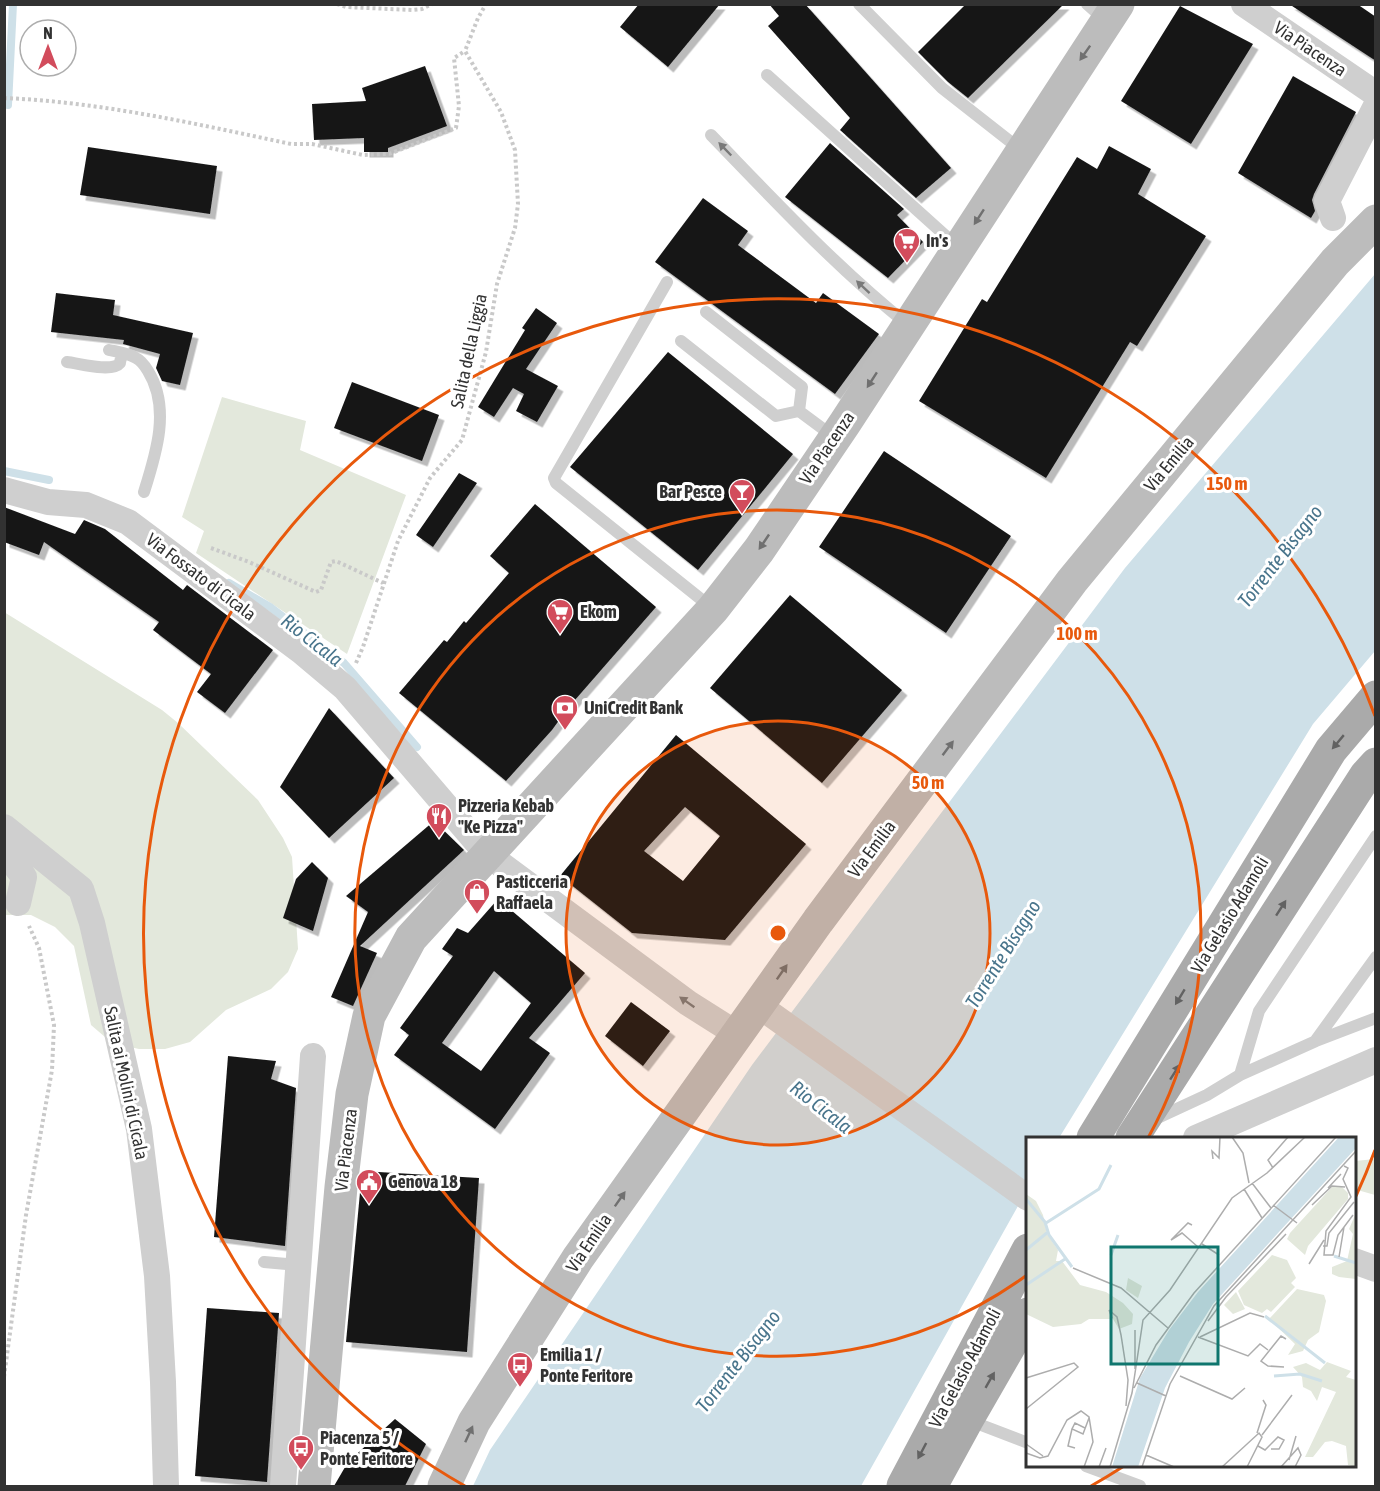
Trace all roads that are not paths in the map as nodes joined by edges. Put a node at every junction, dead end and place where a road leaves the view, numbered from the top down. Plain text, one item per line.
1 (859, 4) edge
2 (1244, 4) edge
3 (1104, 10) edge
4 (766, 75) dead end
5 (1376, 94) edge
6 (1376, 106) edge
7 (711, 135) dead end
8 (1022, 151) junction
9 (1333, 218) dead end
10 (1376, 221) edge
11 (958, 248) junction
12 (667, 282) dead end
13 (706, 312) dead end
14 (908, 325) junction
15 (681, 341) dead end
16 (109, 350) dead end
17 (122, 353) junction
18 (67, 362) dead end
19 (799, 411) junction
20 (835, 437) junction
21 (4, 490) edge
22 (144, 492) dead end
23 (713, 609) junction
24 (1376, 697) edge
25 (1376, 764) edge
26 (4, 827) edge
27 (1376, 836) edge
28 (4, 851) edge
29 (487, 854) junction
30 (18, 903) road end
31 (1376, 957) edge
32 (771, 1015) junction
33 (1376, 1018) edge
34 (736, 1034) junction
35 (1316, 1041) junction
36 (313, 1056) dead end
37 (1376, 1060) edge
38 (1240, 1075) junction
39 (1137, 1132) edge
40 (1094, 1137) edge
41 (1198, 1137) edge
42 (1026, 1197) edge
43 (1026, 1255) edge
44 (264, 1262) dead end
45 (1356, 1262) edge
46 (298, 1265) junction
47 (1376, 1269) edge
48 (1026, 1317) edge
49 (967, 1420) junction
50 (1026, 1442) edge
51 (1089, 1467) edge
52 (166, 1486) edge
53 (283, 1486) edge
54 (314, 1486) edge
55 (444, 1486) edge
56 (903, 1486) edge
57 (931, 1486) edge
58 (1140, 1486) edge

1 - 8 lane
2 - 5 street, Via Piacenza
3 -> 8 main road, Via Piacenza
4 - 11 lane
6 - 9 street
14 -> 7 lane
8 -> 11 main road, Via Piacenza
32 -> 10 main road, Via Emilia
11 - 14 main road, Via Piacenza
12 - 23 lane
13 - 19 lane
14 -> 20 main road, Via Piacenza
15 - 19 lane
16 - 17 lane
17 - 18 lane
17 - 22 lane
19 - 20 lane
20 -> 23 main road, Via Piacenza
21 - 29 street, Via Fossato di Cicala
23 - 29 main road, Via Piacenza
24 -> 40 main road, Via Gelasio Adamoli
39 -> 25 main road, Via Gelasio Adamoli
26 - 52 street, Salita ai Molini di Cicala
27 - 38 lane
28 - 30 street
34 -> 29 street
29 - 54 main road, Via Piacenza
31 - 35 lane
32 - 34 main road, Via Emilia
32 - 42 street
33 - 35 lane
55 -> 34 main road, Via Emilia
35 - 38 lane
36 - 46 street, Via Piacenza
37 - 41 street
38 - 39 lane
43 -> 56 main road, Via Gelasio Adamoli
44 - 46 lane
45 - 47 street
46 - 53 street, Via Piacenza
49 -> 48 main road, Via Gelasio Adamoli
49 - 50 lane
49 - 57 main road, Via Gelasio Adamoli
51 - 58 lane

